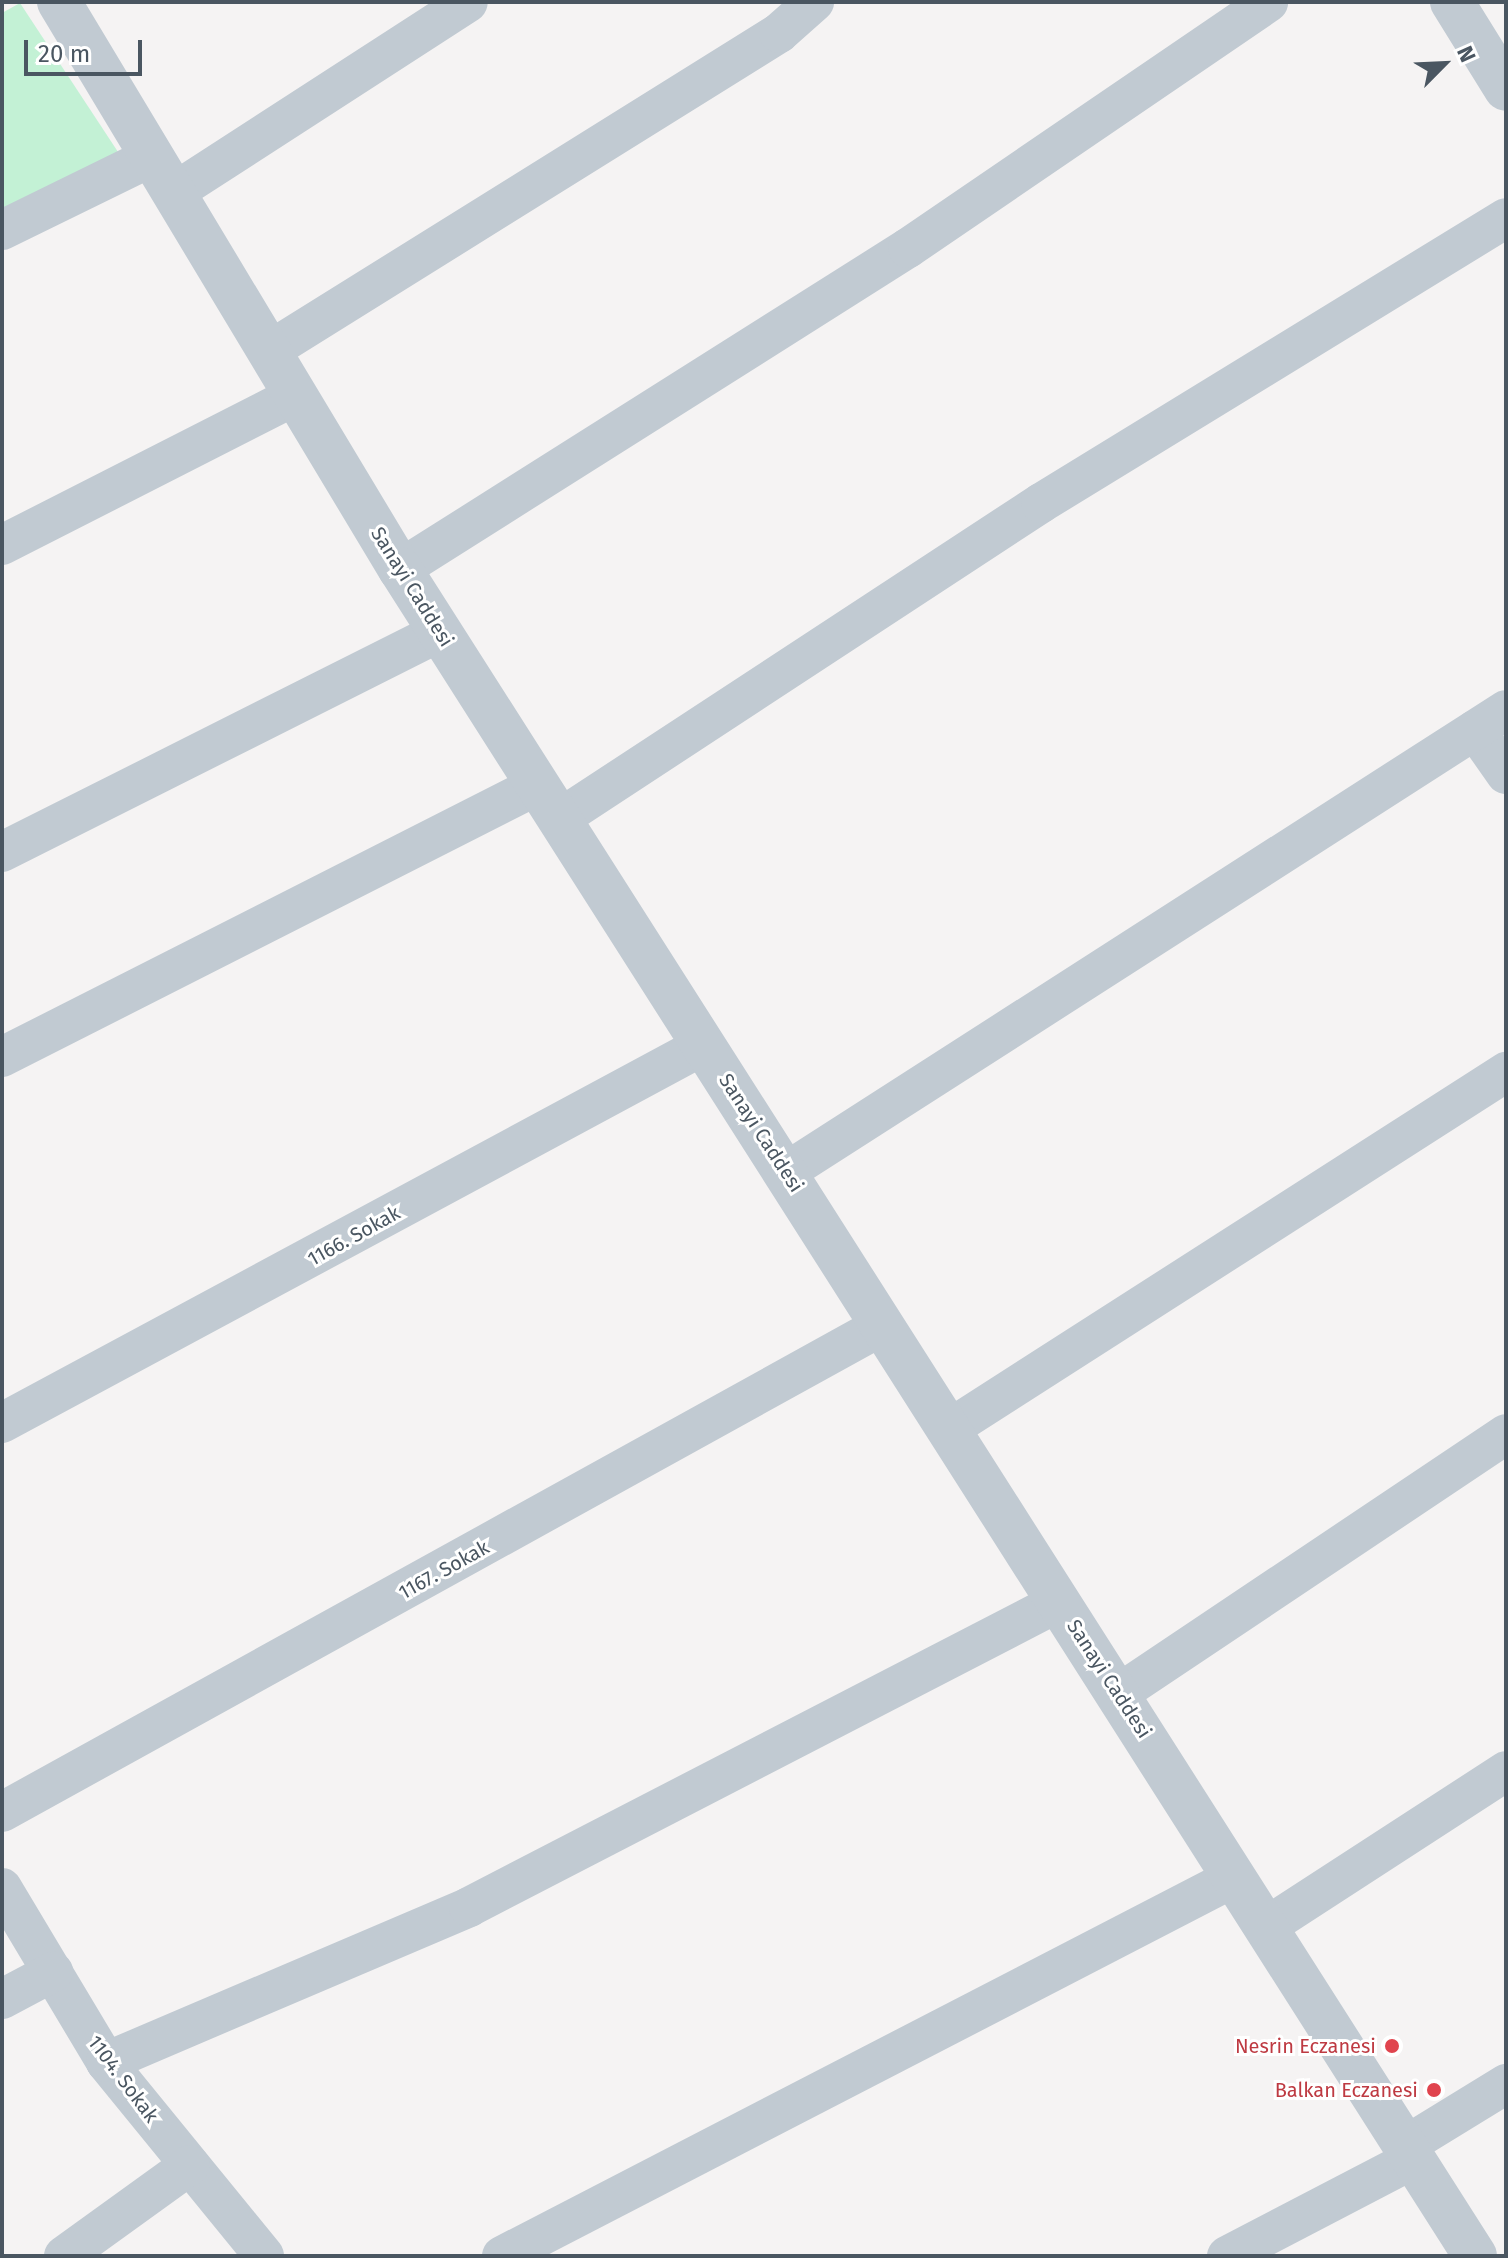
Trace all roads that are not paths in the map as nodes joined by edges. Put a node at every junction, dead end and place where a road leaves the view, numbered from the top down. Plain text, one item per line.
1 (59, 2) edge
2 (468, 2) edge
3 (814, 2) edge
4 (1268, 2) edge
5 (1452, 2) edge
6 (1506, 89) edge
7 (162, 175) junction
8 (1506, 218) edge
9 (2, 230) edge
10 (269, 351) junction
11 (295, 396) junction
12 (2, 545) edge
13 (400, 569) junction
14 (440, 632) junction
15 (1491, 720) edge
16 (1506, 774) edge
17 (549, 802) junction
18 (2, 852) edge
19 (704, 1045) junction
20 (2, 1057) edge
21 (1506, 1072) edge
22 (786, 1172) junction
23 (883, 1325) junction
24 (2, 1423) edge
25 (949, 1429) junction
26 (1506, 1434) edge
27 (1059, 1602) junction
28 (1118, 1694) junction
29 (1506, 1771) edge
30 (2, 1812) edge
31 (1235, 1877) junction
32 (2, 1888) edge
33 (1266, 1927) junction
34 (53, 1972) junction
35 (2, 1999) edge
36 (106, 2062) junction
37 (1506, 2084) edge
38 (1409, 2152) junction
39 (190, 2165) junction
40 (64, 2256) edge
41 (264, 2256) edge
42 (502, 2256) edge
43 (1227, 2256) edge
44 (1475, 2256) edge

1 - 7 street, Sanayi Caddesi
2 - 7 street
3 - 10 street
4 - 13 street
5 - 6 street
7 - 9 street
7 - 10 street, Sanayi Caddesi
8 - 17 street
10 - 11 street, Sanayi Caddesi
11 - 12 street
11 - 13 street, Sanayi Caddesi
13 - 14 street, Sanayi Caddesi
14 - 17 street, Sanayi Caddesi
14 - 18 street
15 - 16 street
15 - 22 street
17 - 19 street, Sanayi Caddesi
17 - 20 street
19 - 22 street, Sanayi Caddesi
19 - 24 street, 1166. Sokak
21 - 25 street
22 - 23 street, Sanayi Caddesi
23 - 25 street, Sanayi Caddesi
23 - 30 street, 1167. Sokak
25 - 27 street, Sanayi Caddesi
26 - 28 street
27 - 28 street, Sanayi Caddesi
27 - 36 street
28 - 31 street, Sanayi Caddesi
29 - 33 street
31 - 33 street, Sanayi Caddesi
31 - 42 street
32 - 34 street, 1104. Sokak
33 - 38 street, Sanayi Caddesi
34 - 35 street
34 - 36 street, 1104. Sokak
36 - 39 street, 1104. Sokak
37 - 38 street
38 - 43 street
38 - 44 street, Sanayi Caddesi
39 - 40 street
39 - 41 street, 1104. Sokak

